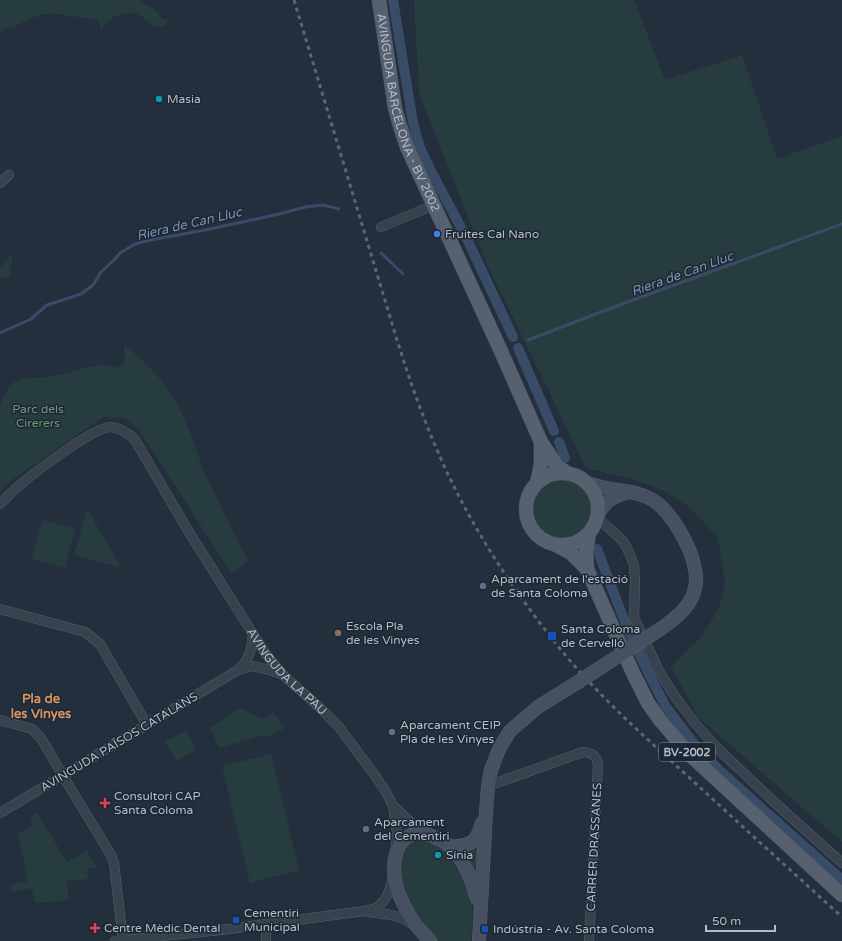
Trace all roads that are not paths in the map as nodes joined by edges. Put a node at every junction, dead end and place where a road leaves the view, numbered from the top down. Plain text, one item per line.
1 (379, 0) edge
2 (9, 175) dead end
3 (0, 183) edge
4 (434, 205) junction
5 (381, 227) dead end
6 (541, 442) junction
7 (567, 473) junction
8 (537, 483) junction
9 (589, 484) junction
10 (629, 492) junction
11 (0, 504) edge
12 (598, 517) junction
13 (589, 533) junction
14 (556, 545) junction
15 (587, 569) junction
16 (0, 609) edge
17 (253, 635) junction
18 (238, 670) junction
19 (283, 675) junction
20 (0, 720) edge
21 (147, 724) junction
22 (63, 776) junction
23 (488, 786) junction
24 (393, 806) junction
25 (0, 813) edge
26 (486, 814) junction
27 (423, 833) junction
28 (450, 847) junction
29 (396, 854) junction
30 (842, 863) edge
31 (394, 873) junction
32 (842, 895) edge
33 (480, 910) junction
34 (364, 911) junction
35 (266, 924) junction
36 (427, 939) edge
37 (120, 941) edge
38 (266, 941) edge
39 (479, 941) edge
40 (589, 941) edge

1 - 4 main road, AVINGUDA BARCELONA - BV 2002 / BV-2002
2 - 3 street
4 - 5 street
4 - 6 main road, AVINGUDA BARCELONA - BV 2002 / BV-2002
6 - 7 main road, BV-2002
6 - 8 main road, BV-2002
7 - 8 main road
7 - 9 main road, BV-2002
8 - 14 main road, BV-2002
9 - 10 street
9 - 12 main road
10 - 12 street
10 - 23 street, bridge
11 - 17 street, AVINGUDA LA PAU
12 - 13 main road, BV-2002
12 - 30 street
13 - 14 main road, BV-2002
13 - 15 main road, BV-2002
14 - 15 main road, BV-2002
15 - 32 main road, BV-2002
16 - 21 street
17 - 18 street, AVINGUDA PAÏSOS CATALANS
17 - 19 street, AVINGUDA LA PAU
18 - 19 street, AVINGUDA PAÏSOS CATALANS
18 - 21 street, AVINGUDA PAÏSOS CATALANS
19 - 24 street, AVINGUDA LA PAU
20 - 22 street
21 - 22 street, AVINGUDA PAÏSOS CATALANS
22 - 25 street, AVINGUDA PAÏSOS CATALANS
22 - 37 street
23 - 26 street
23 - 40 street, CARRER DRASSANES
24 - 27 street, AVINGUDA LA PAU
24 - 29 street
26 - 28 street
26 - 33 street
27 - 28 street, AVINGUDA LA PAU
27 - 29 street
28 - 33 street, AVINGUDA LA PAU
29 - 31 street
31 - 34 street
31 - 36 street
33 - 39 street
34 - 35 street
34 - 36 street
35 - 37 street
35 - 38 street

